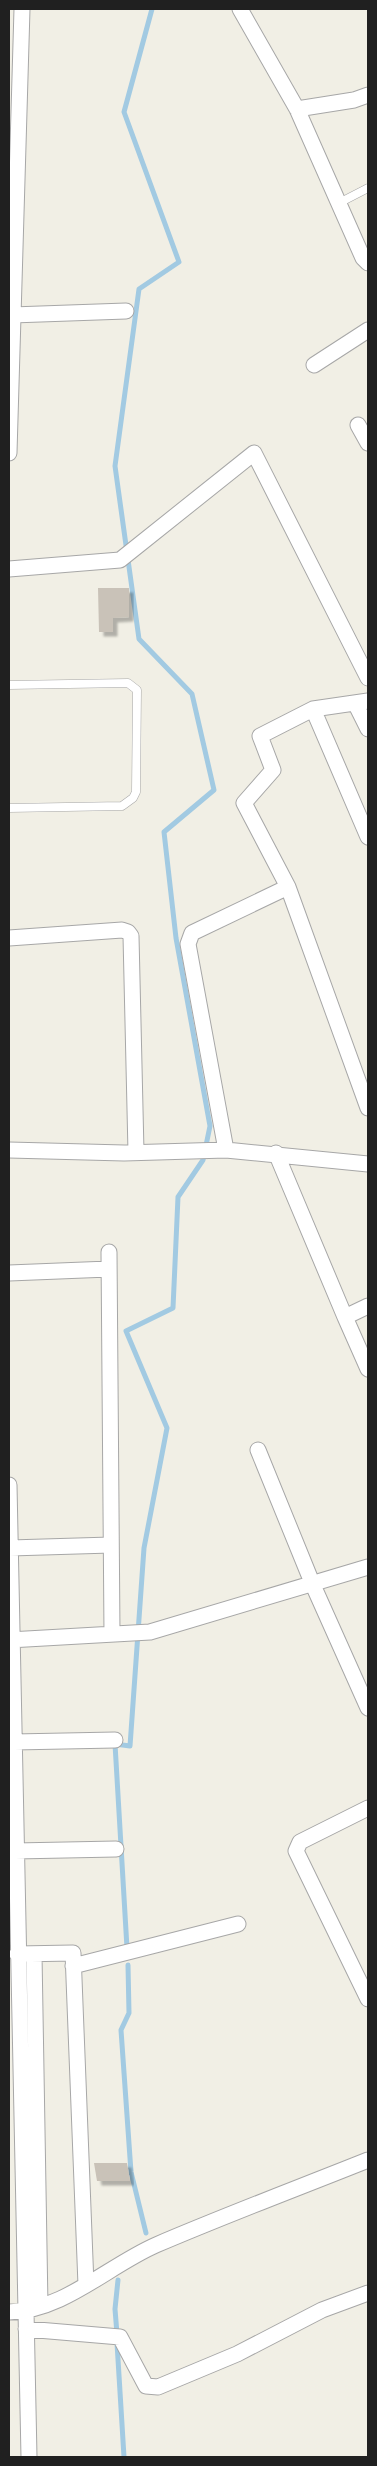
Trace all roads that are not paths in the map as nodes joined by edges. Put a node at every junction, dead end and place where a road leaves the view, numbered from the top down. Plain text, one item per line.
1 (22, 9) edge
2 (240, 9) edge
3 (368, 94) edge
4 (297, 109) junction
5 (368, 188) edge
6 (339, 203) junction
7 (368, 263) edge
8 (126, 311) dead end
9 (12, 315) junction
10 (368, 330) edge
11 (314, 365) dead end
12 (358, 425) dead end
13 (368, 443) edge
14 (9, 453) edge
15 (9, 569) edge
16 (368, 678) edge
17 (9, 685) edge
18 (362, 702) edge
19 (313, 709) junction
20 (368, 729) edge
21 (9, 808) edge
22 (368, 837) edge
23 (288, 887) junction
24 (9, 938) edge
25 (368, 1108) edge
26 (9, 1150) edge
27 (226, 1150) junction
28 (136, 1152) junction
29 (276, 1154) junction
30 (368, 1164) edge
31 (109, 1252) dead end
32 (109, 1269) junction
33 (9, 1273) edge
34 (368, 1306) edge
35 (345, 1316) junction
36 (368, 1368) edge
37 (258, 1450) dead end
38 (9, 1485) edge
39 (111, 1545) junction
40 (10, 1548) junction
41 (368, 1567) edge
42 (313, 1585) junction
43 (112, 1634) junction
44 (11, 1640) edge
45 (368, 1708) edge
46 (115, 1740) dead end
47 (14, 1742) junction
48 (368, 1808) edge
49 (116, 1849) dead end
50 (16, 1851) junction
51 (238, 1924) dead end
52 (18, 1954) junction
53 (34, 1954) junction
54 (73, 1966) junction
55 (368, 1999) edge
56 (368, 2160) edge
57 (86, 2285) junction
58 (368, 2293) edge
59 (33, 2309) junction
60 (9, 2312) edge
61 (26, 2329) junction
62 (28, 2457) edge

1 - 9 street
2 - 4 street
3 - 4 street
4 - 6 street
5 - 6 lane
6 - 7 street
8 - 9 street
9 - 14 street
10 - 11 street
12 - 13 street
15 - 16 street
17 - 21 lane
18 - 19 street
18 - 20 street
19 - 22 street
19 - 23 street
23 - 25 street
23 - 27 street
24 - 28 street
26 - 28 street
27 - 28 street
27 - 29 street
29 - 30 street
29 - 35 street
31 - 32 street
32 - 33 street
32 - 39 street
34 - 35 street
35 - 36 street
37 - 42 street
38 - 40 street
39 - 40 street
39 - 43 street
40 - 44 street
41 - 42 street
42 - 43 street
42 - 45 street
43 - 44 street
44 - 47 street
46 - 47 street
47 - 50 street
48 - 55 street
49 - 50 street
50 - 52 street
51 - 54 street
52 - 53 street
52 - 59 street
53 - 54 street
53 - 59 street
54 - 57 street
56 - 57 street
57 - 59 street
58 - 61 street
59 - 60 street
59 - 61 street
61 - 62 street

